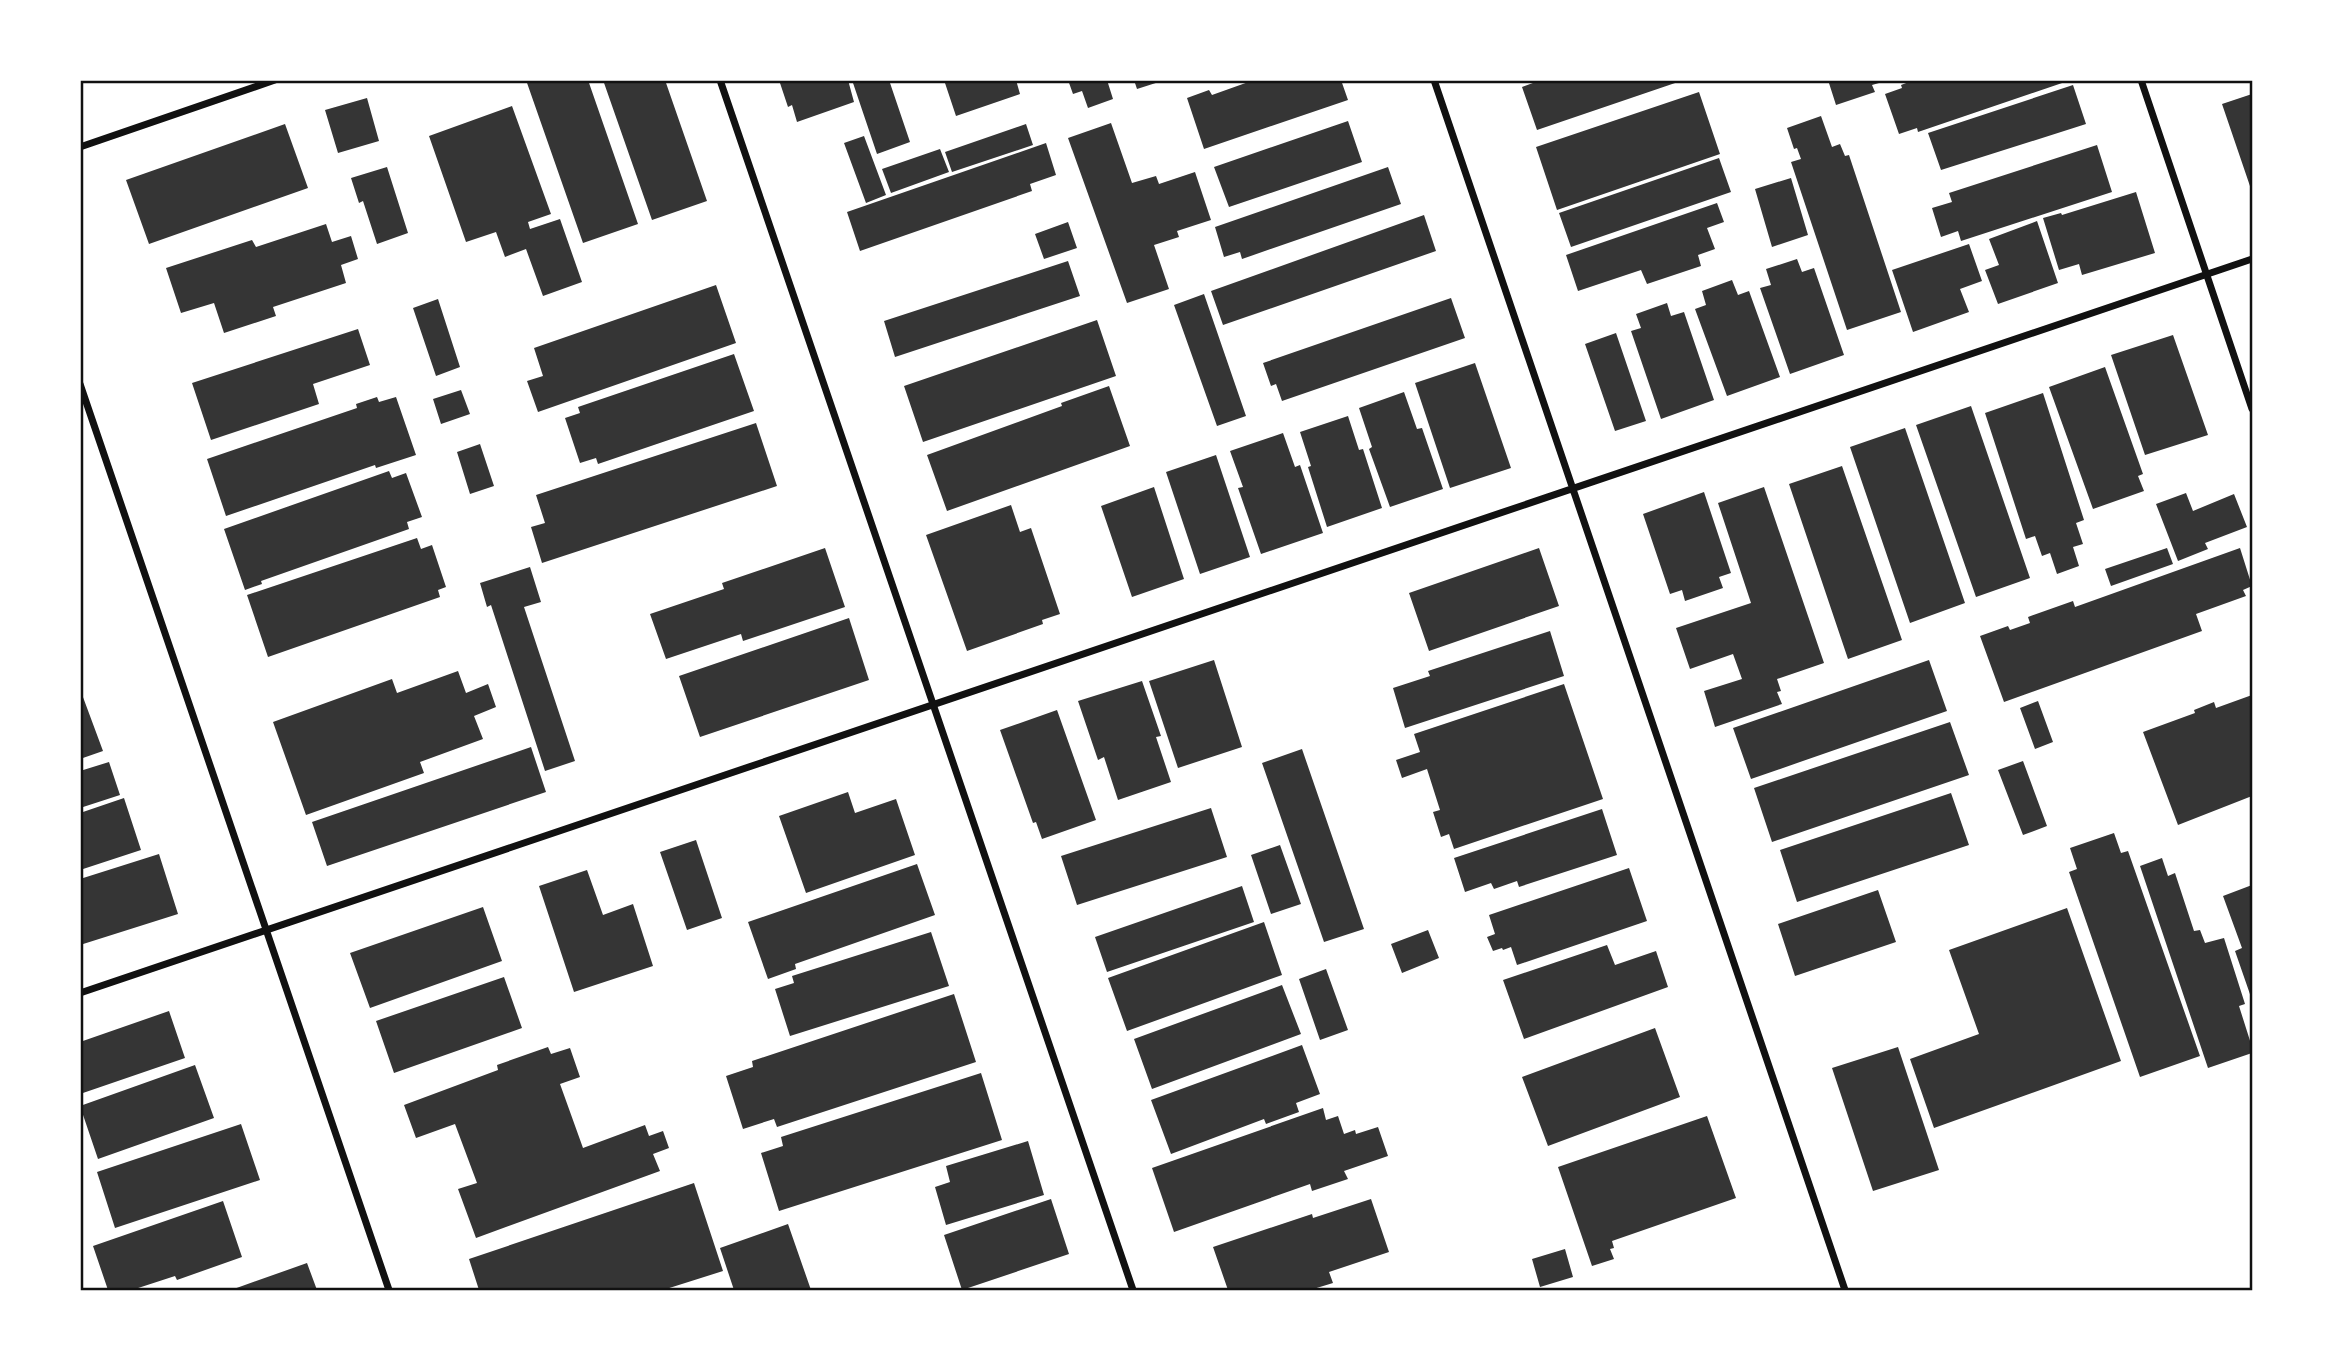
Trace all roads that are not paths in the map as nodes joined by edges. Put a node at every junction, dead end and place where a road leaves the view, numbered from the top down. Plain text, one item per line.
1 (275, 80) edge
2 (720, 80) edge
3 (1434, 80) edge
4 (2141, 80) edge
5 (80, 147) edge
6 (2252, 259) edge
7 (2207, 275) junction
8 (80, 384) edge
9 (2252, 409) edge
10 (1573, 489) junction
11 (933, 705) junction
12 (266, 929) junction
13 (80, 993) edge
14 (389, 1290) edge
15 (1133, 1290) edge
16 (1845, 1290) edge

1 - 5 street
2 - 11 street
3 - 10 street
4 - 7 street
6 - 7 street
7 - 9 street
7 - 10 street
8 - 12 street
10 - 11 street
10 - 16 street
11 - 12 street
11 - 15 street
12 - 13 street
12 - 14 street

